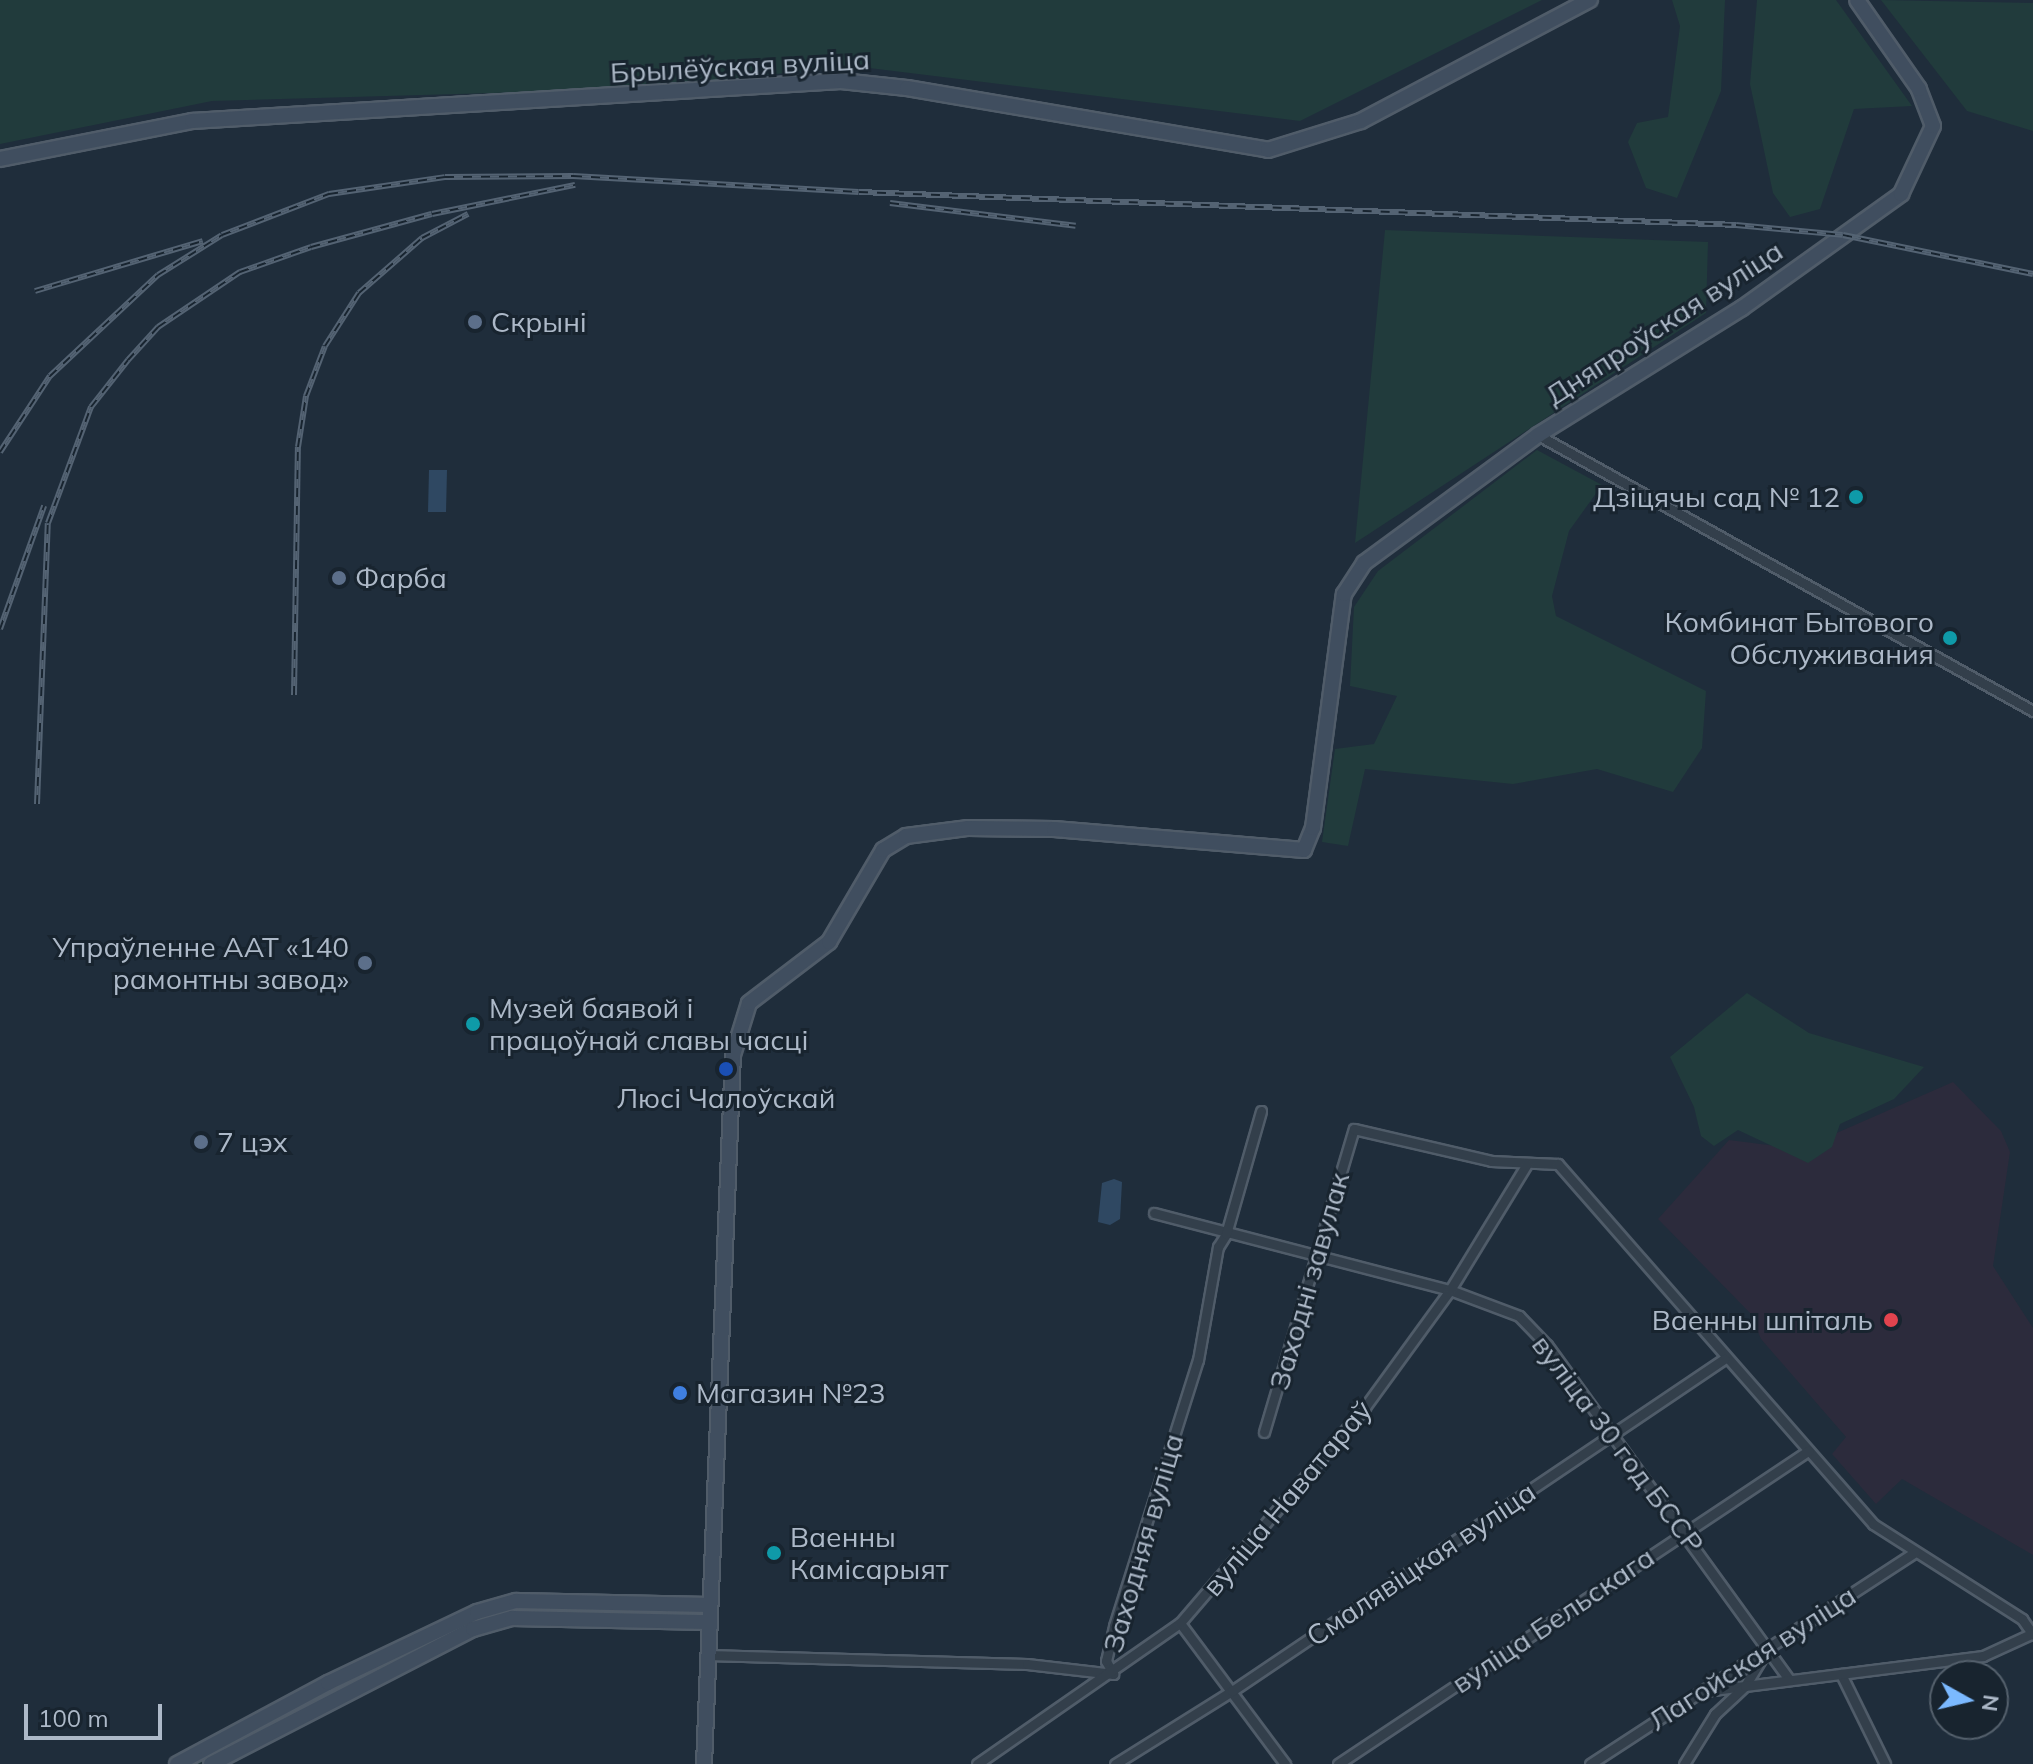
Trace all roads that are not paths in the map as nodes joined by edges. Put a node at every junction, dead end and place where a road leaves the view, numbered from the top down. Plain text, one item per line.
1 (1590, 0) edge
2 (1857, 0) edge
3 (0, 159) edge
4 (1538, 435) junction
5 (2033, 711) edge
6 (1261, 1111) dead end
7 (1527, 1164) junction
8 (1154, 1213) dead end
9 (1226, 1234) junction
10 (1318, 1256) junction
11 (1450, 1290) junction
12 (1724, 1359) junction
13 (1264, 1432) dead end
14 (1612, 1435) junction
15 (1808, 1451) junction
16 (1686, 1533) junction
17 (1915, 1552) junction
18 (710, 1605) junction
19 (709, 1622) junction
20 (1180, 1623) junction
21 (2032, 1634) edge
22 (1768, 1648) junction
23 (707, 1655) junction
24 (1113, 1674) junction
25 (1841, 1674) junction
26 (1789, 1679) junction
27 (1745, 1686) junction
28 (1232, 1691) junction
29 (1701, 1691) junction
30 (177, 1764) edge
31 (211, 1764) edge
32 (704, 1764) edge
33 (977, 1764) edge
34 (1115, 1764) edge
35 (1285, 1764) edge
36 (1338, 1764) edge
37 (1590, 1764) edge
38 (1684, 1764) edge
39 (1885, 1764) edge

1 - 3 street, Брылёўская вуліца
2 - 4 street, Дняпроўская вуліца
4 - 5 street, Дняпроўская вуліца
4 - 18 street
6 - 9 street, Заходняя вуліца
7 - 10 street, Заходні завулак
7 - 11 street, вуліца Наватараў
7 - 12 street
8 - 9 street, вуліца 30 год БССР
9 - 10 street, вуліца 30 год БССР
9 - 24 street, Заходняя вуліца
10 - 11 street, вуліца 30 год БССР
10 - 13 street, Заходні завулак
11 - 14 street, вуліца 30 год БССР
11 - 20 street, вуліца Наватараў
12 - 14 street, Смалявіцкая вуліца
12 - 15 street
14 - 16 street, вуліца 30 год БССР
14 - 28 street, Смалявіцкая вуліца
15 - 16 street, вуліца Бельскага
15 - 17 street
16 - 22 street, вуліца 30 год БССР
16 - 36 street, вуліца Бельскага
17 - 21 street
17 - 22 street, Лагойская вуліца
18 - 19 street
18 - 30 street
19 - 23 street
19 - 31 street
20 - 24 street, вуліца Наватараў
20 - 28 street
21 - 25 street
22 - 26 street, вуліца 30 год БССР
22 - 27 street
22 - 29 street, Лагойская вуліца
23 - 24 street, Заходняя вуліца
23 - 32 street
24 - 33 street, вуліца Наватараў
25 - 26 street
25 - 39 street
26 - 27 street
27 - 29 street
27 - 38 street
28 - 34 street, Смалявіцкая вуліца
28 - 35 street
29 - 37 street, Лагойская вуліца

